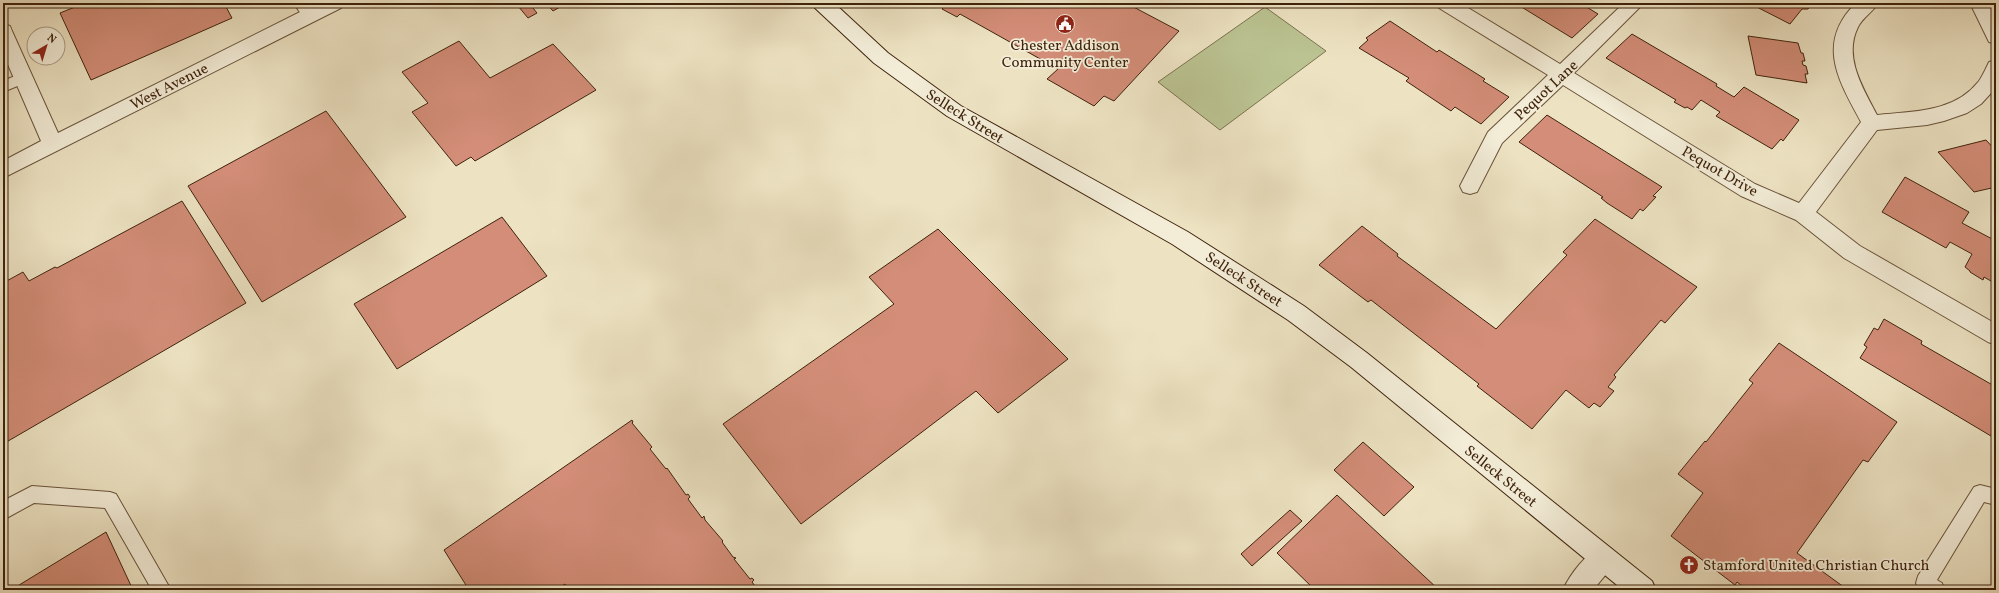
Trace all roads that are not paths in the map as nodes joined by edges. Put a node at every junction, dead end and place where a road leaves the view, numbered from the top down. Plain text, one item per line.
1 (334, 3) edge
2 (822, 3) edge
3 (1446, 3) edge
4 (1635, 3) edge
5 (1869, 3) edge
6 (1979, 3) edge
7 (305, 9) edge
8 (3, 30) edge
9 (1996, 37) edge
10 (1996, 67) edge
11 (1562, 75) junction
12 (9, 83) edge
13 (1871, 123) junction
14 (53, 145) junction
15 (3, 170) edge
16 (1470, 186) dead end
17 (1802, 214) junction
18 (1996, 336) edge
19 (1996, 497) edge
20 (3, 510) edge
21 (1603, 558) junction
22 (162, 590) edge
23 (1576, 590) edge
24 (1643, 590) edge
25 (1935, 590) edge

1 - 7 street, West Avenue
2 - 21 street, Selleck Street
3 - 11 street, Pequot Drive
4 - 11 street, Pequot Lane
5 - 13 street
6 - 9 street
7 - 14 street, West Avenue
8 - 12 street
10 - 13 street
11 - 16 street, Pequot Lane
11 - 17 street, Pequot Drive
12 - 14 street
13 - 17 street
14 - 15 street, West Avenue
17 - 18 street, Pequot Drive
19 - 25 lane
20 - 22 lane
21 - 23 street
21 - 24 street, Selleck Street

